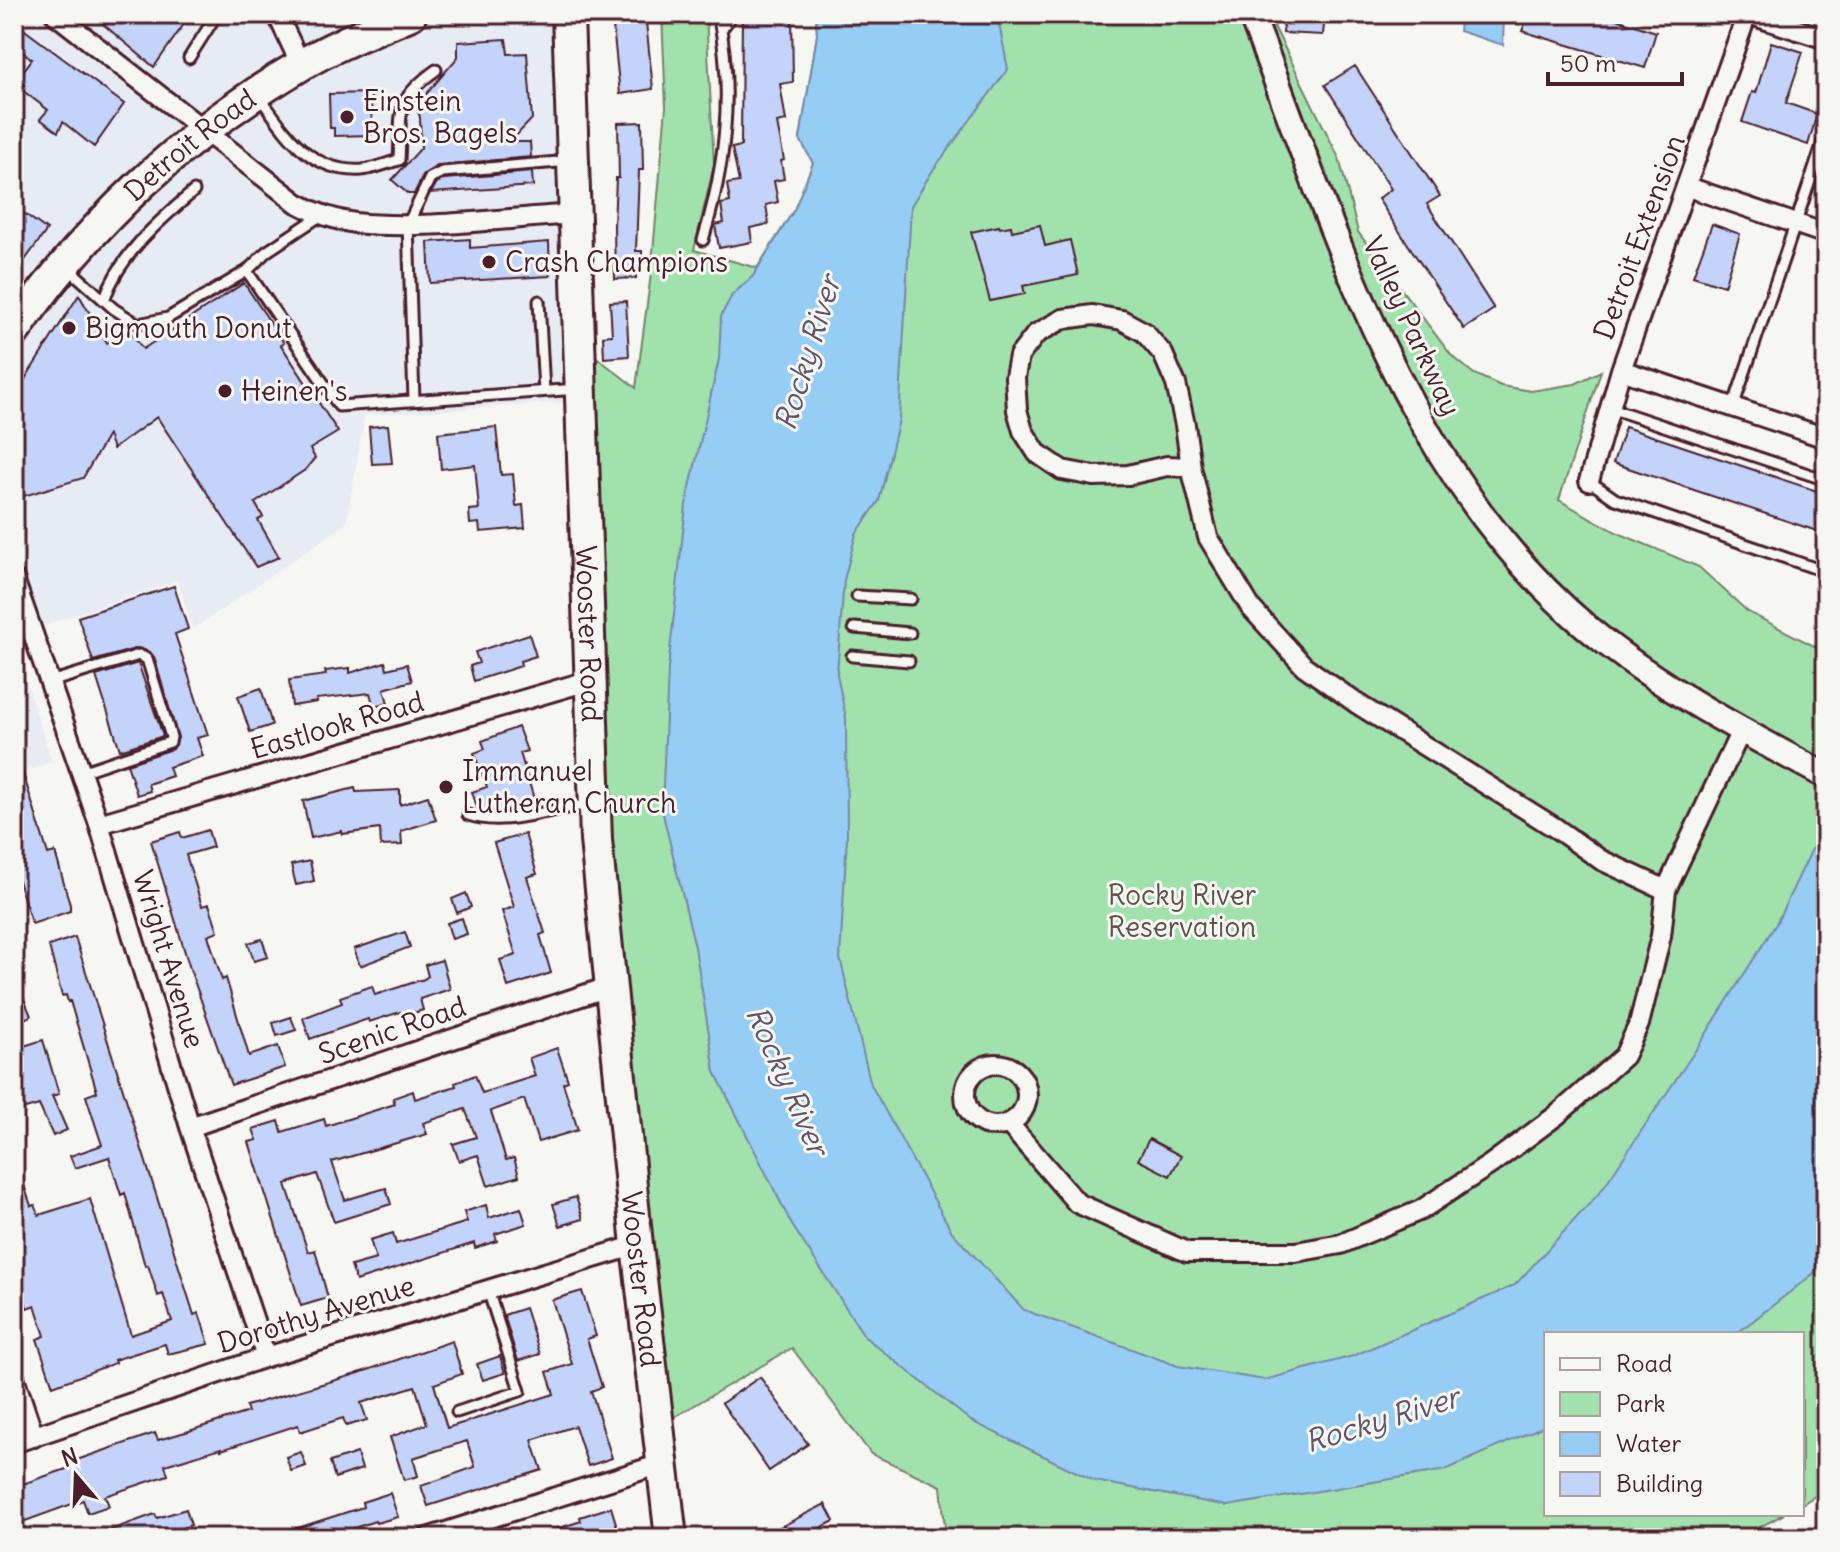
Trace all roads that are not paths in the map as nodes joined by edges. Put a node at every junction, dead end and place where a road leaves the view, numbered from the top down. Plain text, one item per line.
1 (55, 14) edge
2 (217, 14) edge
3 (277, 14) edge
4 (411, 14) edge
5 (568, 14) edge
6 (718, 14) edge
7 (733, 14) edge
8 (1251, 14) edge
9 (1748, 14) edge
10 (721, 30) junction
11 (1826, 39) edge
12 (189, 58) dead end
13 (301, 65) junction
14 (436, 70) dead end
15 (257, 93) junction
16 (204, 132) junction
17 (1826, 134) edge
18 (573, 161) junction
19 (1688, 187) junction
20 (194, 191) dead end
21 (576, 214) junction
22 (320, 215) junction
23 (1796, 223) junction
24 (408, 224) junction
25 (1826, 234) edge
26 (703, 240) dead end
27 (64, 265) junction
28 (247, 271) junction
29 (104, 300) junction
30 (539, 301) dead end
31 (14, 332) edge
32 (1621, 370) junction
33 (581, 388) junction
34 (544, 391) junction
35 (414, 400) junction
36 (1733, 407) junction
37 (1610, 408) junction
38 (1826, 438) edge
39 (1191, 467) junction
40 (1826, 480) edge
41 (1589, 481) joint
42 (1826, 572) edge
43 (14, 579) edge
44 (857, 596) dead end
45 (911, 599) dead end
46 (854, 628) dead end
47 (910, 633) dead end
48 (852, 656) dead end
49 (909, 661) dead end
50 (591, 680) junction
51 (50, 682) junction
52 (1741, 731) junction
53 (81, 772) junction
54 (1820, 773) edge
55 (595, 805) junction
56 (468, 815) dead end
57 (99, 824) junction
58 (1666, 890) junction
59 (611, 986) junction
60 (1008, 1123) dead end
61 (190, 1127) junction
62 (637, 1245) junction
63 (488, 1290) junction
64 (266, 1357) junction
65 (14, 1377) edge
66 (457, 1412) dead end
67 (34, 1437) junction
68 (14, 1443) edge
69 (661, 1464) junction
70 (427, 1538) edge
71 (671, 1538) edge

1 - 16 street
2 - 12 lane
3 - 13 street
4 - 13 main road, Detroit Road
5 - 18 main road, Wooster Road
6 - 10 lane
7 - 10 lane
8 - 52 street, Valley Parkway
9 - 11 street
9 - 19 street, Detroit Extension
10 - 26 lane
13 - 15 main road, Detroit Road
14 - 15 lane
15 - 16 main road, Detroit Road
16 - 22 street
16 - 27 main road, Detroit Road
17 - 23 lane
18 - 21 main road, Wooster Road
18 - 24 lane
19 - 23 street
19 - 32 street, Detroit Extension
20 - 29 lane
21 - 24 street
21 - 33 main road, Wooster Road
22 - 24 street
22 - 28 lane
23 - 25 street
23 - 36 lane
24 - 35 lane
27 - 29 lane
27 - 31 main road, Detroit Road
28 - 29 lane
28 - 35 lane
30 - 34 lane
32 - 36 street
32 - 37 street, Detroit Extension
33 - 34 lane
33 - 50 main road, Wooster Road
34 - 35 lane
36 - 38 street
37 - 40 lane
37 - 41 street, Detroit Extension
39 - 39 street
39 - 58 street
41 - 42 lane
43 - 51 street, Wright Avenue
44 - 45 lane
46 - 47 lane
48 - 49 lane
50 - 55 main road, Wooster Road
50 - 57 street, Eastlook Road
51 - 53 street, Wright Avenue
51 - 53 lane
52 - 54 street, Valley Parkway
52 - 58 street
53 - 57 street, Wright Avenue
55 - 56 lane
55 - 59 main road, Wooster Road
57 - 61 street, Wright Avenue
58 - 60 street
59 - 61 street, Scenic Road
59 - 62 main road, Wooster Road
61 - 64 street, Wright Avenue
62 - 63 street, Dorothy Avenue
62 - 69 main road, Wooster Road
63 - 64 street, Dorothy Avenue
63 - 66 lane
64 - 67 street, Dorothy Avenue
65 - 67 street
67 - 68 street, Dorothy Avenue
69 - 70 street
69 - 71 main road, Wooster Road

